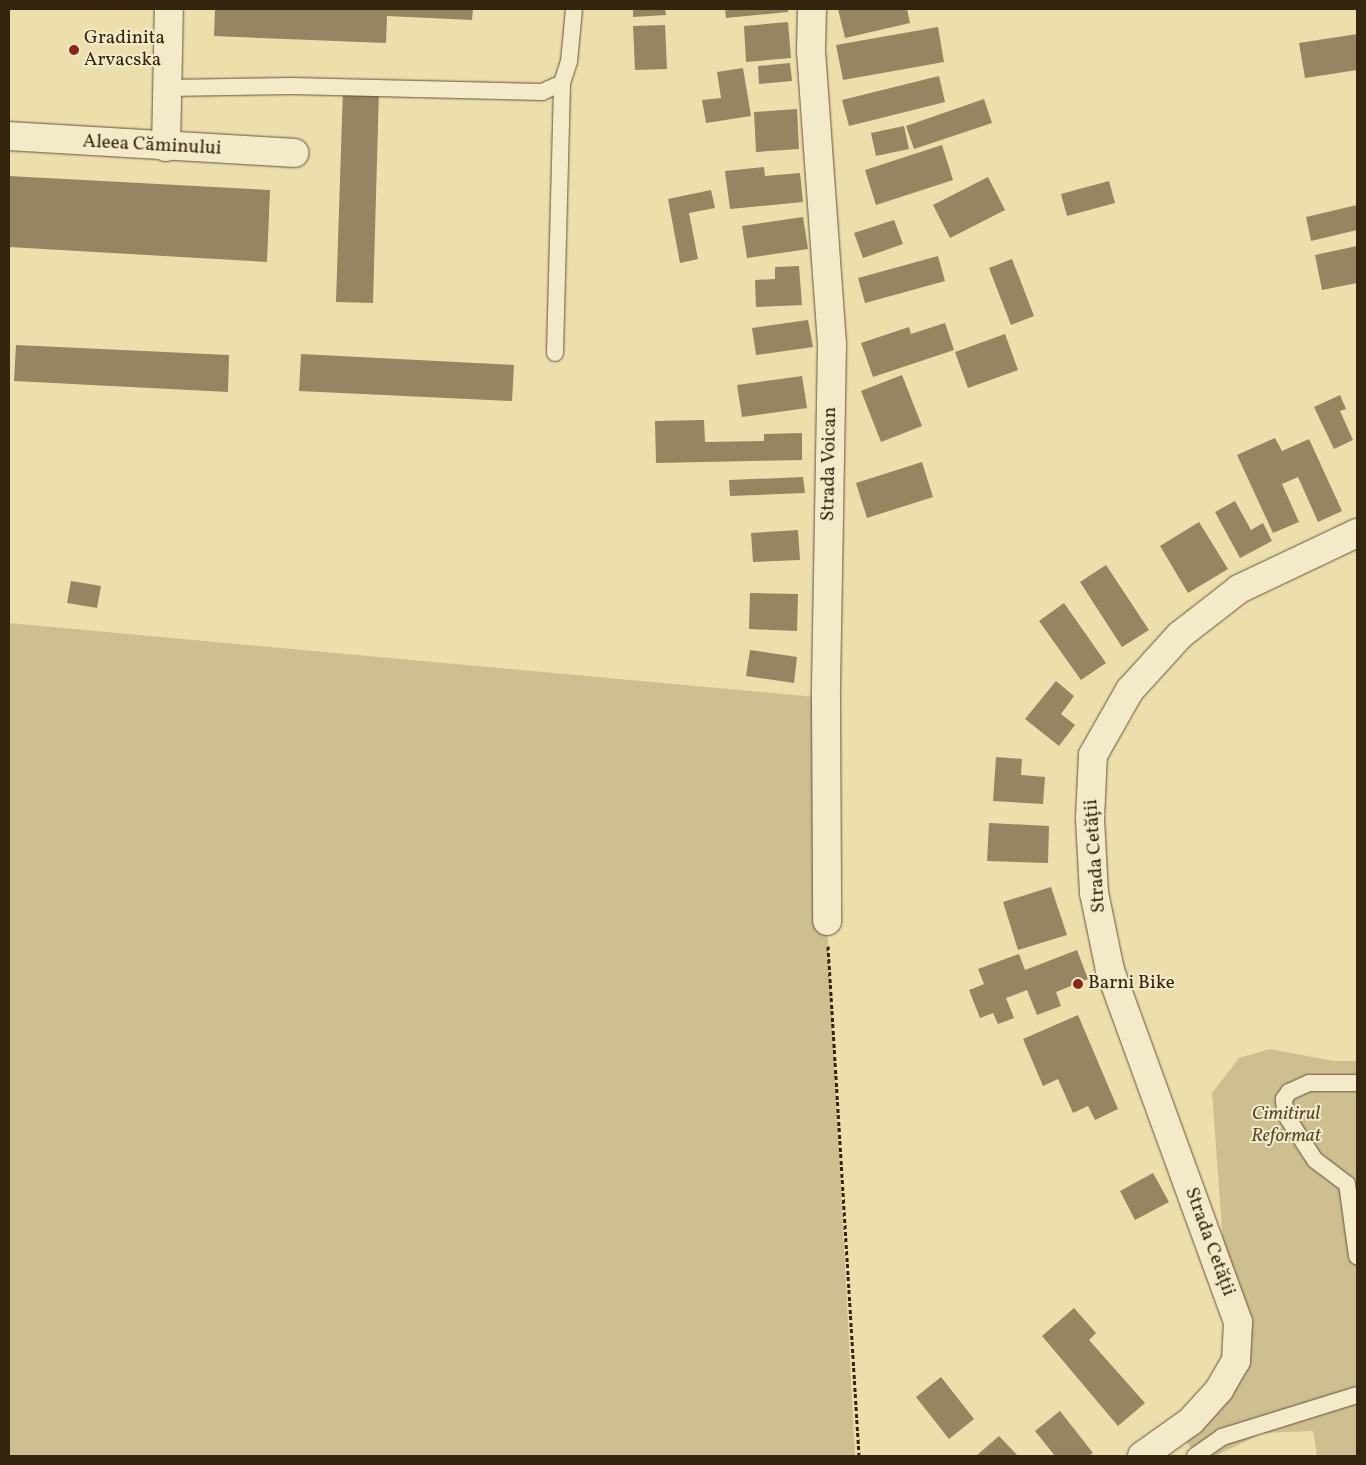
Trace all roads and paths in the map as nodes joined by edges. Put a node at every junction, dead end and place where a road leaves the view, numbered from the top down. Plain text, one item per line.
1 (169, 9) edge
2 (574, 9) edge
3 (812, 9) edge
4 (562, 83) junction
5 (166, 88) junction
6 (9, 136) edge
7 (166, 147) junction
8 (294, 153) dead end
9 (555, 354) dead end
10 (1357, 533) edge
11 (827, 921) joint
12 (1357, 1083) edge
13 (1357, 1256) edge
14 (1357, 1395) edge
15 (859, 1456) edge
16 (1142, 1456) edge
17 (1195, 1456) edge

1 - 5 street
2 - 4 lane
3 - 11 street, Strada Voican
4 - 5 lane
4 - 9 lane
5 - 7 street
6 - 7 street, Aleea Căminului
7 - 8 street, Aleea Căminului
10 - 16 street, Strada Cetății
11 - 15 path
12 - 13 lane
14 - 17 lane

